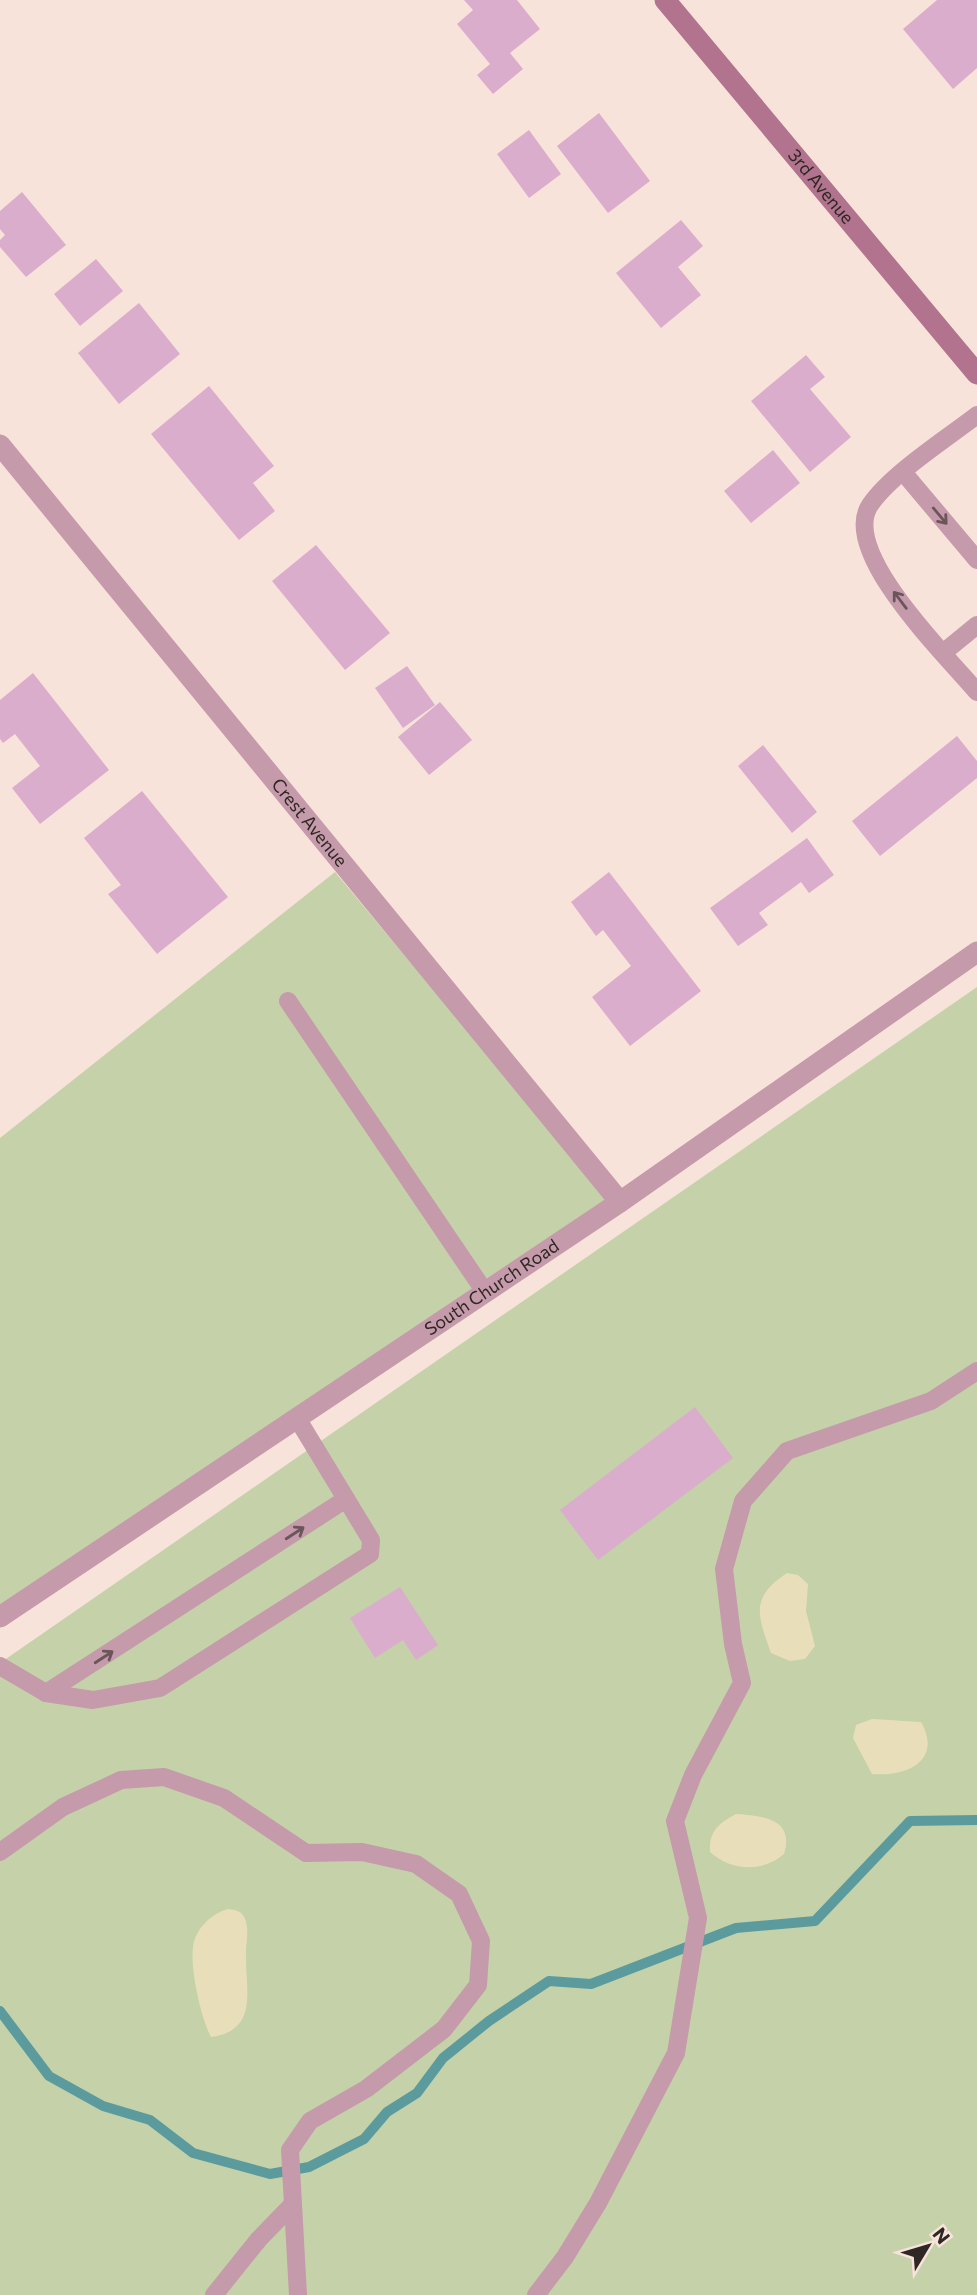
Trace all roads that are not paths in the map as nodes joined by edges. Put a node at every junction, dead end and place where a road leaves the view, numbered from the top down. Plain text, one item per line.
1 (666, 0) edge
2 (977, 374) edge
3 (977, 415) edge
4 (0, 445) edge
5 (903, 472) junction
6 (977, 559) edge
7 (977, 625) edge
8 (944, 652) junction
9 (977, 692) edge
10 (977, 952) edge
11 (288, 1001) dead end
12 (620, 1202) junction
13 (485, 1292) junction
14 (977, 1371) edge
15 (297, 1418) junction
16 (346, 1499) junction
17 (0, 1617) edge
18 (0, 1666) edge
19 (46, 1693) junction
20 (0, 1852) edge
21 (293, 2199) junction
22 (214, 2295) edge
23 (298, 2295) edge
24 (536, 2295) edge

1 - 2 street, 3rd Avenue
3 - 5 lane
4 - 12 street, Crest Avenue
5 -> 6 lane
8 -> 5 lane
7 - 8 lane
8 - 9 lane
10 - 12 street, South Church Road
11 - 13 lane
12 - 13 street, South Church Road
13 - 15 street, South Church Road
14 - 24 lane
15 - 16 lane
15 - 17 street, South Church Road
19 -> 16 lane
16 - 19 lane
18 - 19 lane
20 - 21 lane
21 - 22 lane
21 - 23 lane

